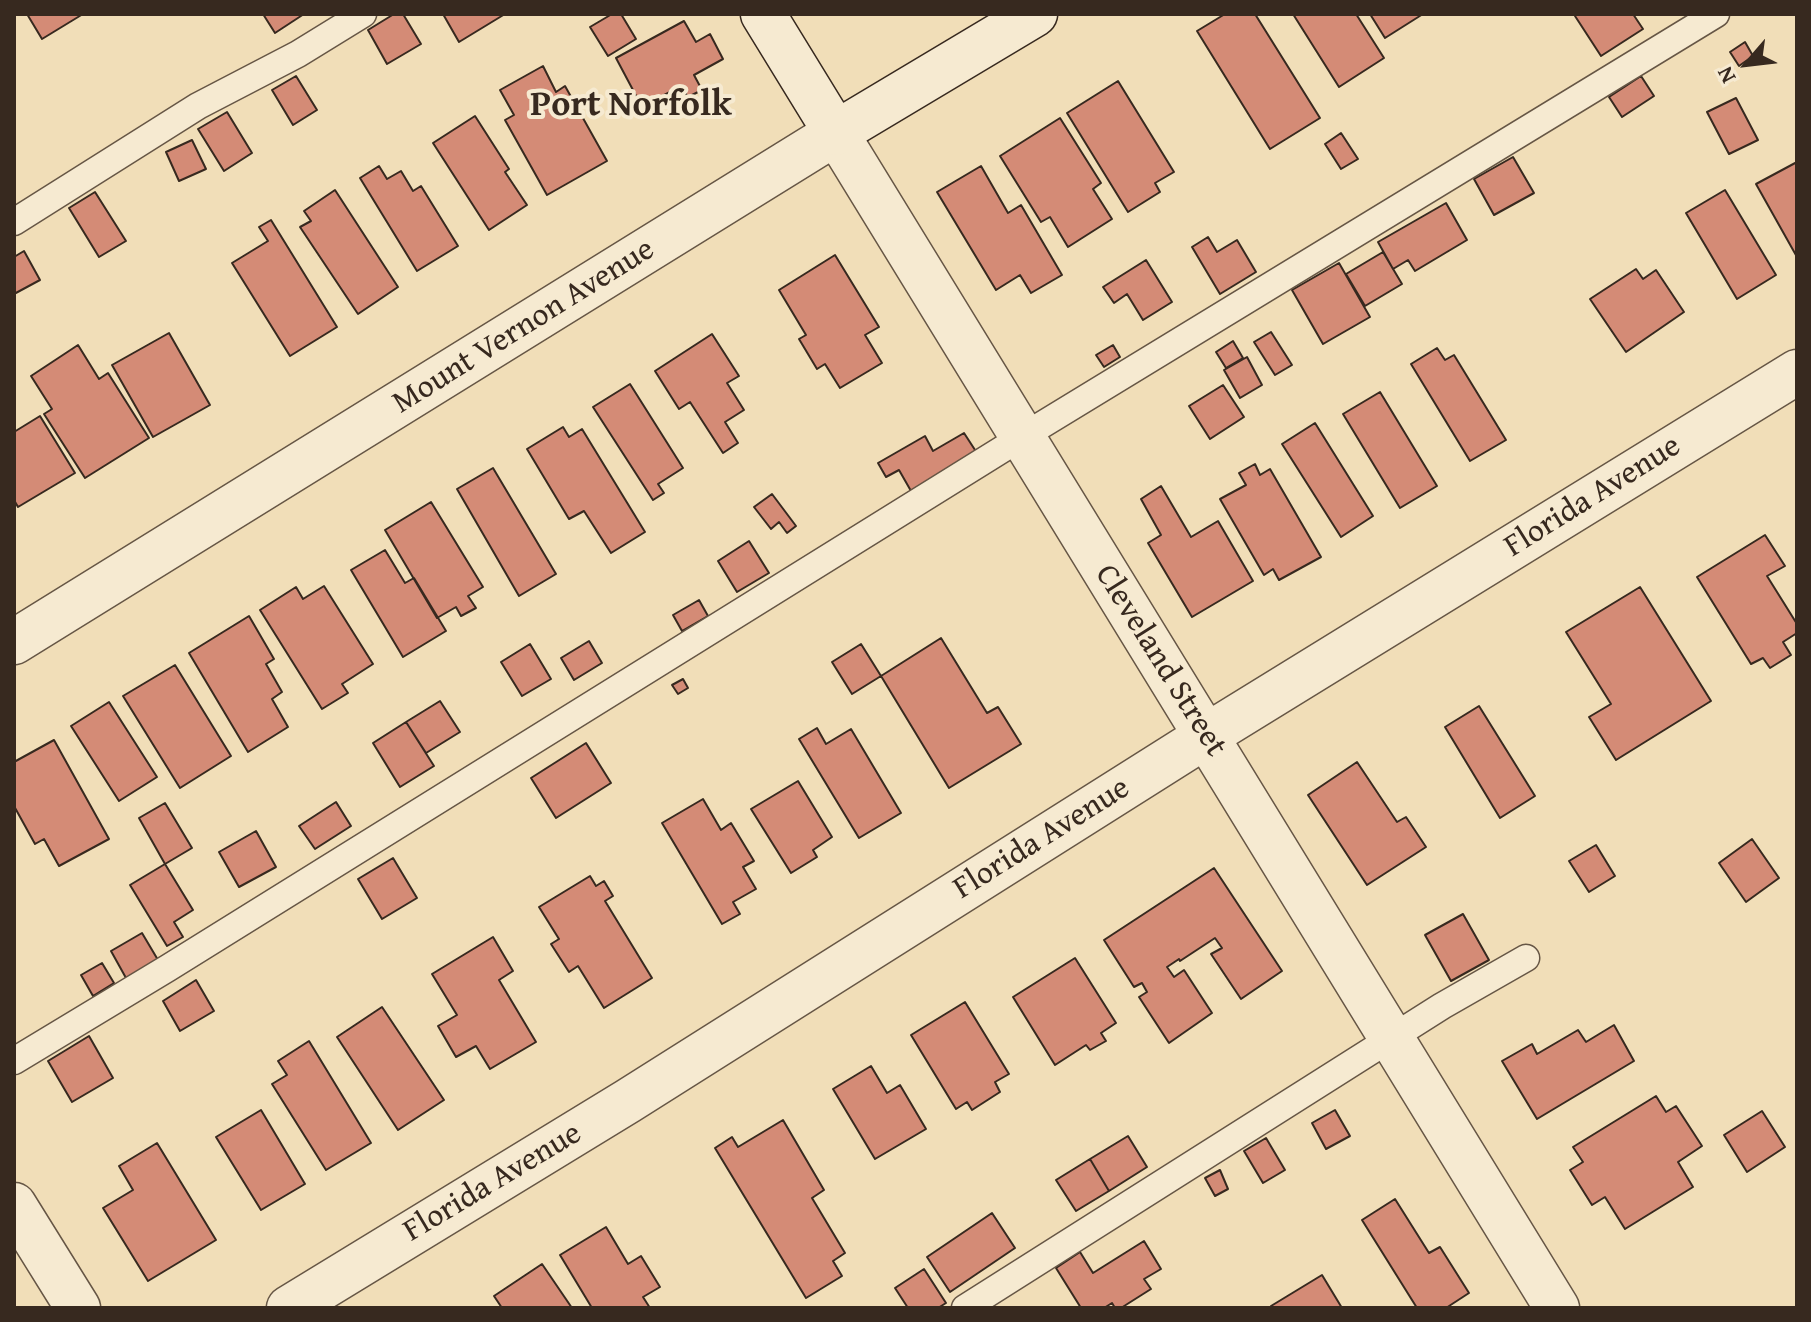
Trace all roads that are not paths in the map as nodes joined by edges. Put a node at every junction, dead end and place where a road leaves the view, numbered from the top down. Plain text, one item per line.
1 (363, 14) edge
2 (763, 14) edge
3 (1035, 14) edge
4 (1716, 14) edge
5 (836, 133) junction
6 (14, 222) edge
7 (1797, 372) edge
8 (1022, 437) junction
9 (14, 642) edge
10 (1206, 736) junction
11 (1526, 958) dead end
12 (1391, 1038) junction
13 (14, 1061) edge
14 (14, 1205) edge
15 (78, 1308) edge
16 (289, 1308) edge
17 (965, 1308) edge
18 (1557, 1308) edge

1 - 6 lane
2 - 5 street, Cleveland Street
3 - 5 street, Mount Vernon Avenue
4 - 8 lane
5 - 8 street, Cleveland Street
5 - 9 street, Mount Vernon Avenue
7 - 10 street, Florida Avenue
8 - 10 street, Cleveland Street
8 - 13 lane
10 - 12 street, Cleveland Street
10 - 16 street, Florida Avenue
11 - 12 lane
12 - 17 lane
12 - 18 street, Cleveland Street
14 - 15 street

